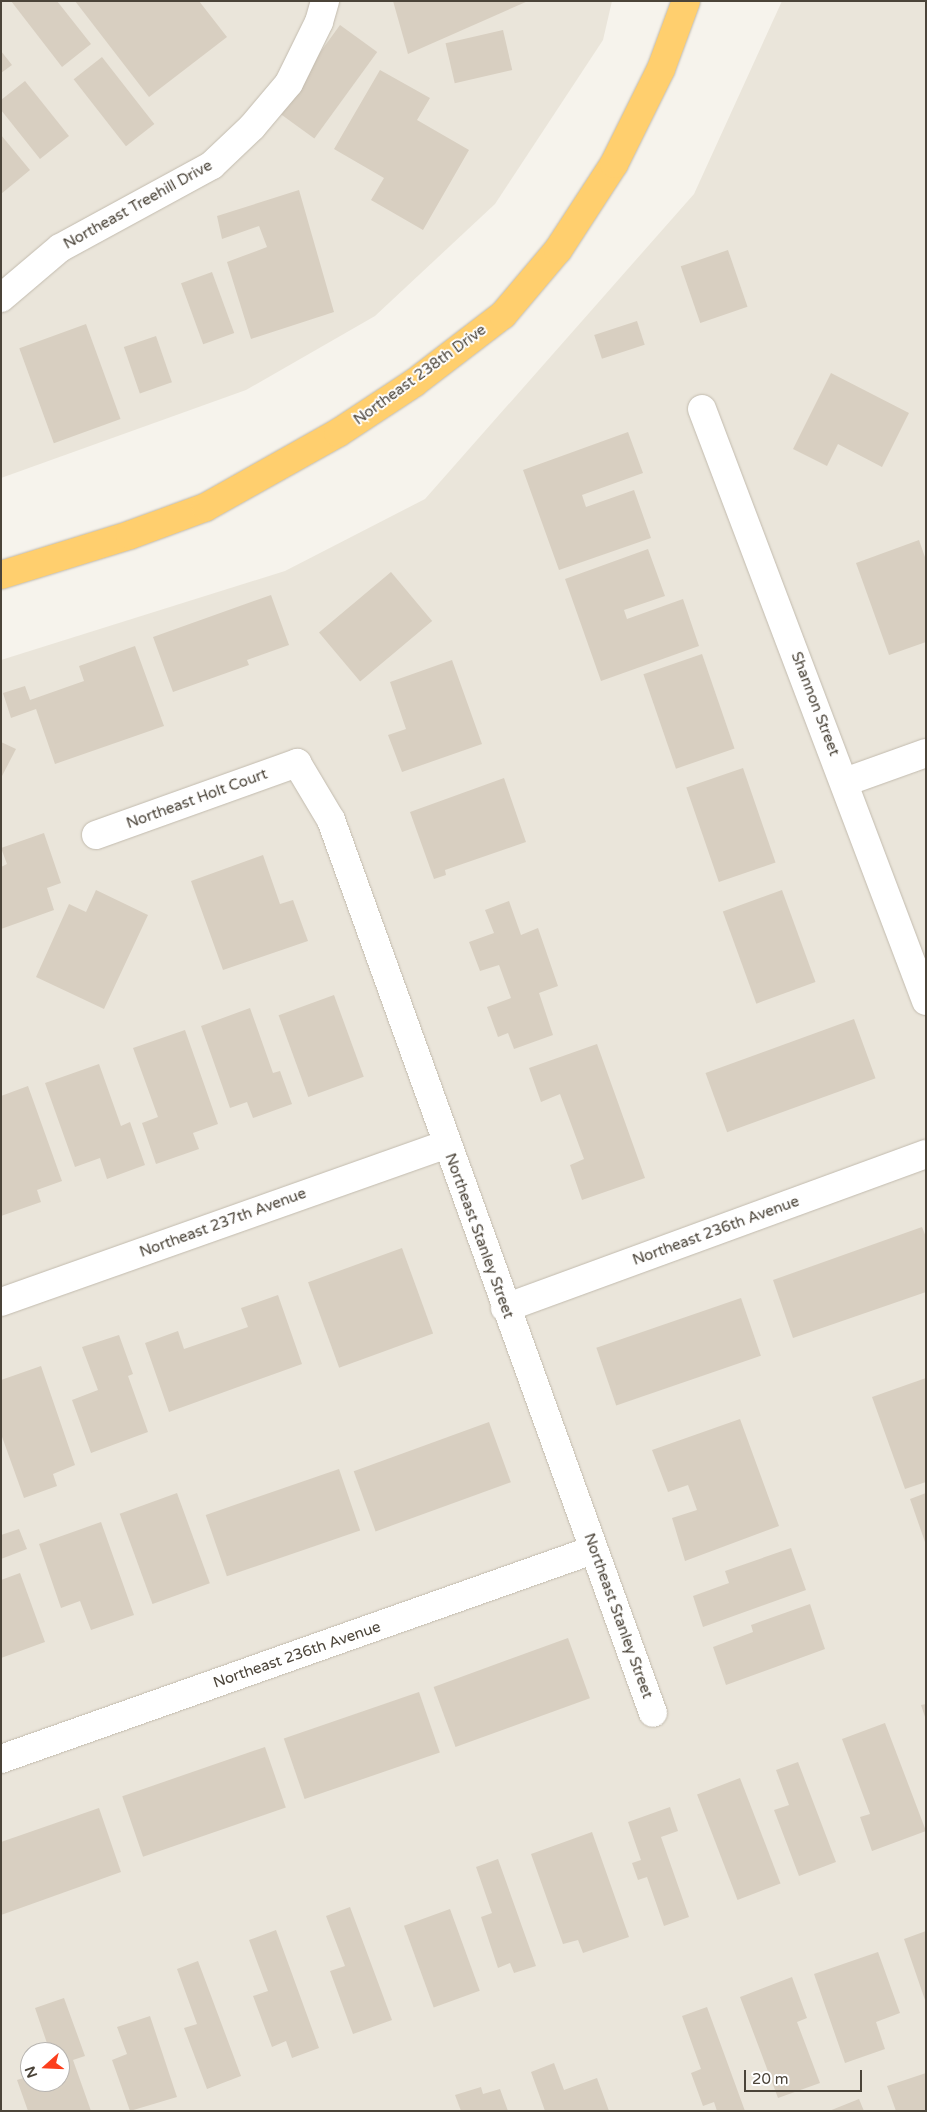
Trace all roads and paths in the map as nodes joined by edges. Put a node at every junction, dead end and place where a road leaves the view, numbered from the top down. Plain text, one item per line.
1 (325, 1) edge
2 (686, 1) edge
3 (1, 298) edge
4 (702, 409) dead end
5 (1, 574) edge
6 (926, 753) edge
7 (297, 763) joint
8 (845, 782) junction
9 (96, 835) dead end
10 (926, 1001) edge
11 (446, 1144) junction
12 (926, 1154) edge
13 (1, 1302) edge
14 (505, 1308) junction
15 (593, 1550) junction
16 (653, 1712) dead end
17 (1, 1759) edge

1 - 3 street, Northeast Treehill Drive
2 - 5 highway, Northeast 238th Drive
4 - 8 street, Shannon Street
6 - 8 street
7 - 9 street, Northeast Holt Court
7 - 11 street, Northeast Stanley Street
8 - 10 street, Shannon Street
11 - 13 street, Northeast 237th Avenue
11 - 14 street, Northeast Stanley Street
12 - 14 street, Northeast 236th Avenue
14 - 15 street, Northeast Stanley Street
15 - 16 street, Northeast Stanley Street
15 - 17 street, Northeast 236th Avenue

